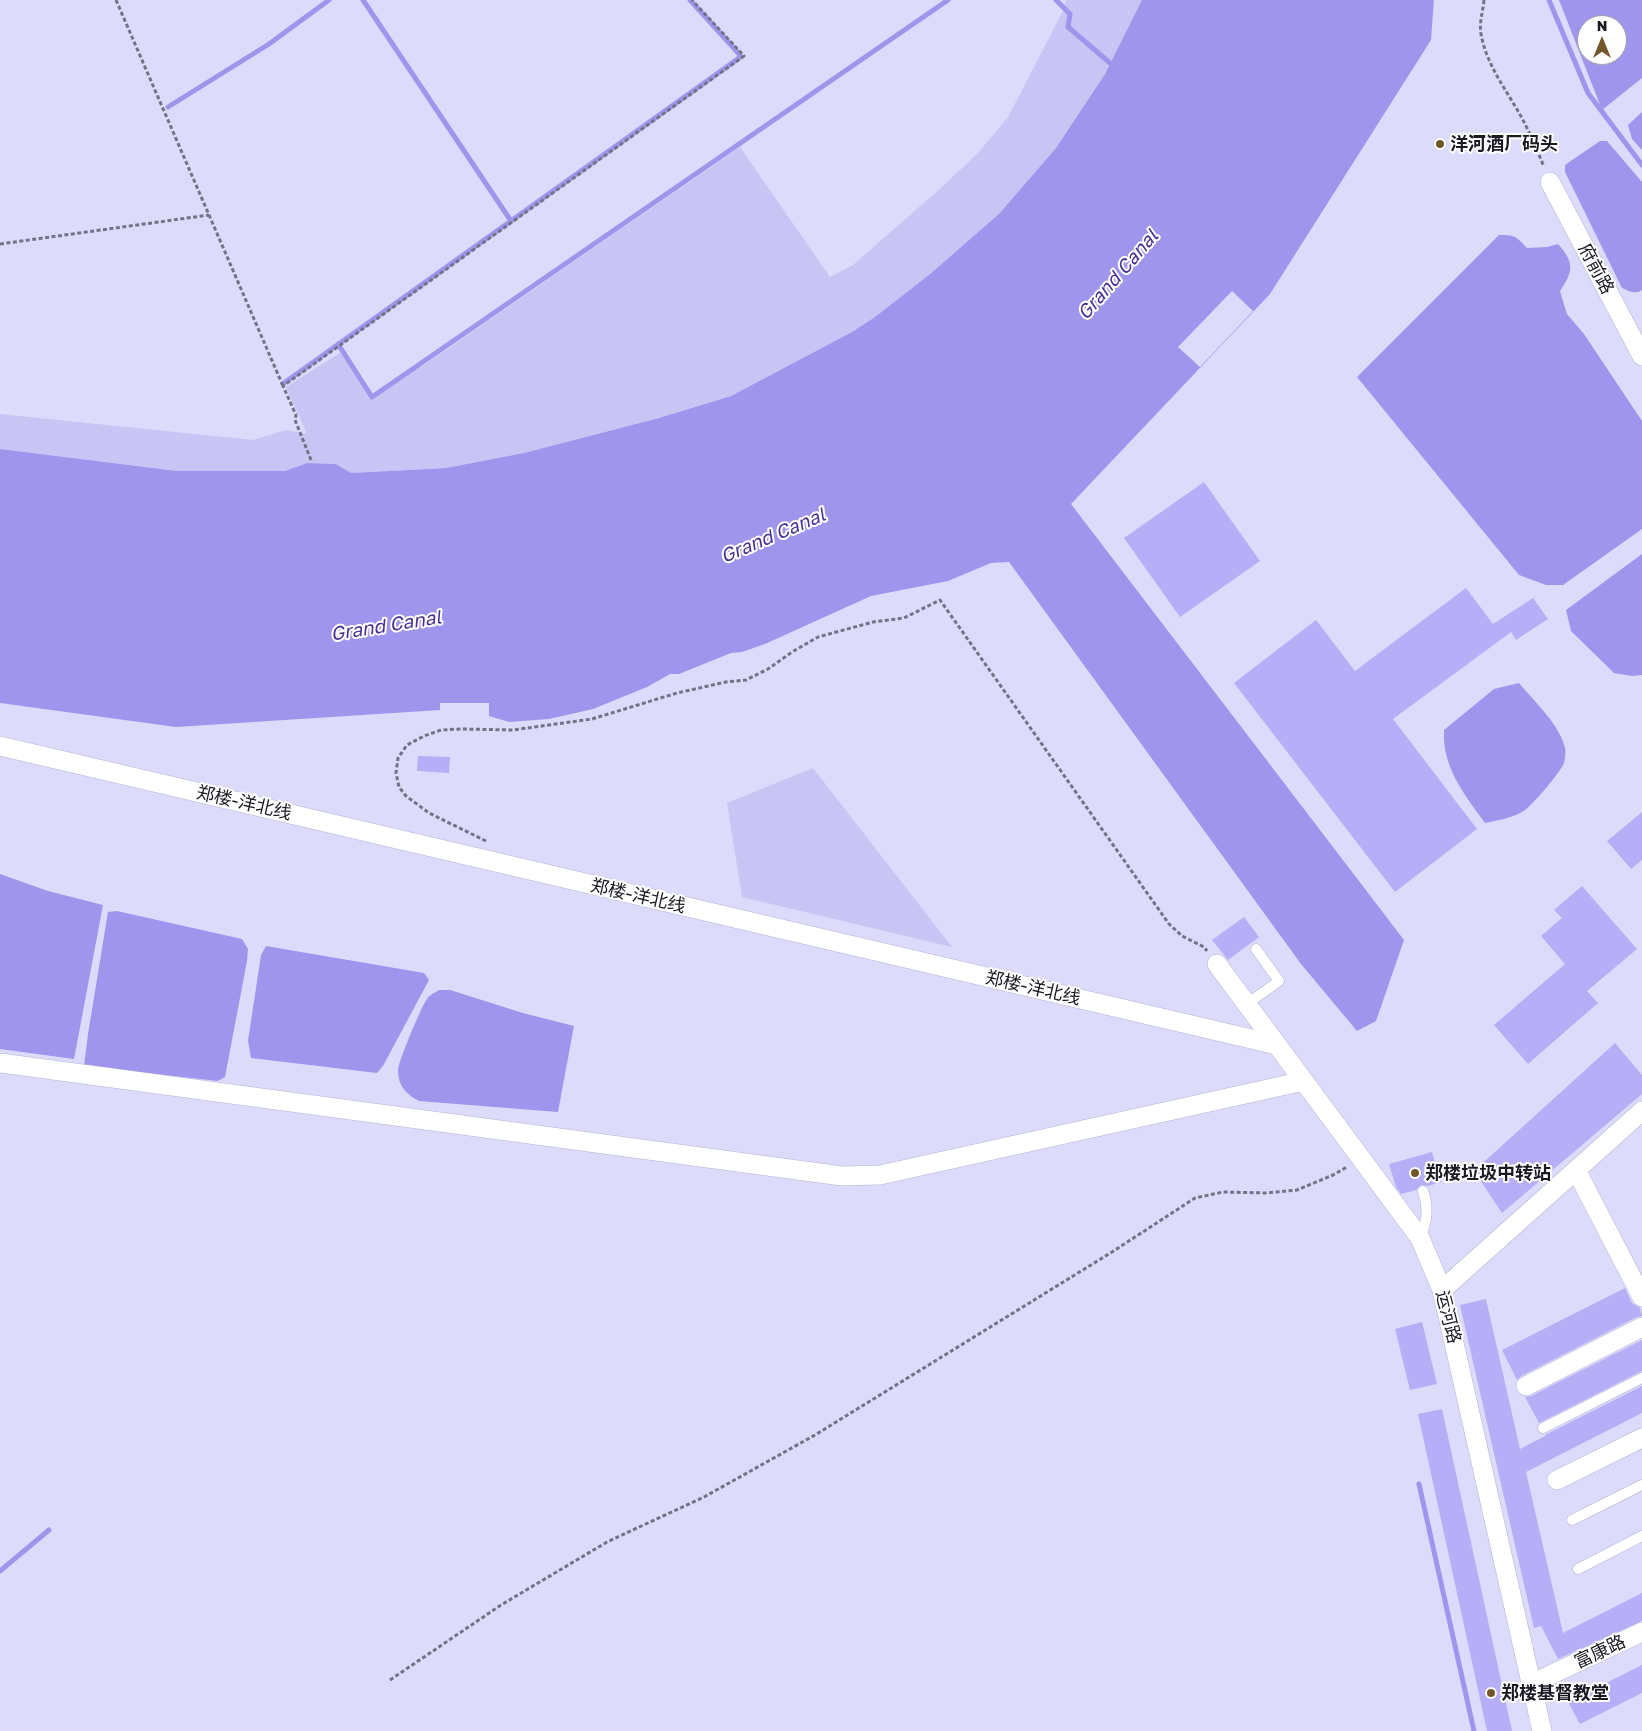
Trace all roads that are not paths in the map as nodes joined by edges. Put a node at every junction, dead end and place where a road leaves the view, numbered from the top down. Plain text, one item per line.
1 (1550, 182) road end
2 (1642, 356) edge
3 (0, 746) edge
4 (1256, 949) dead end
5 (1217, 964) road end
6 (1246, 1004) junction
7 (1277, 1045) junction
8 (0, 1063) edge
9 (1304, 1081) junction
10 (1642, 1111) edge
11 (1576, 1170) junction
12 (1423, 1191) dead end
13 (1420, 1238) junction
14 (1637, 1277) edge
15 (1442, 1290) junction
16 (1642, 1297) edge
17 (1642, 1327) edge
18 (1642, 1378) edge
19 (1526, 1386) dead end
20 (1543, 1428) dead end
21 (1642, 1438) edge
22 (1557, 1480) dead end
23 (1642, 1484) edge
24 (1572, 1520) dead end
25 (1642, 1536) edge
26 (1578, 1570) dead end
27 (1642, 1632) edge
28 (1531, 1684) junction
29 (1542, 1731) edge

1 - 2 street, 府前路
3 - 7 street, 郑楼-洋北线
4 - 6 lane
5 - 6 street, 运河路
6 - 7 street, 运河路
7 - 9 street, 运河路
8 - 9 street
9 - 13 street, 运河路
10 - 11 street
11 - 14 street
11 - 15 street
12 - 13 lane
13 - 15 street, 运河路
14 - 16 street
15 - 28 street, 运河路
17 - 19 street
18 - 20 lane
21 - 22 street
23 - 24 lane
25 - 26 lane
27 - 28 street, 富康路
28 - 29 street, 运河路

